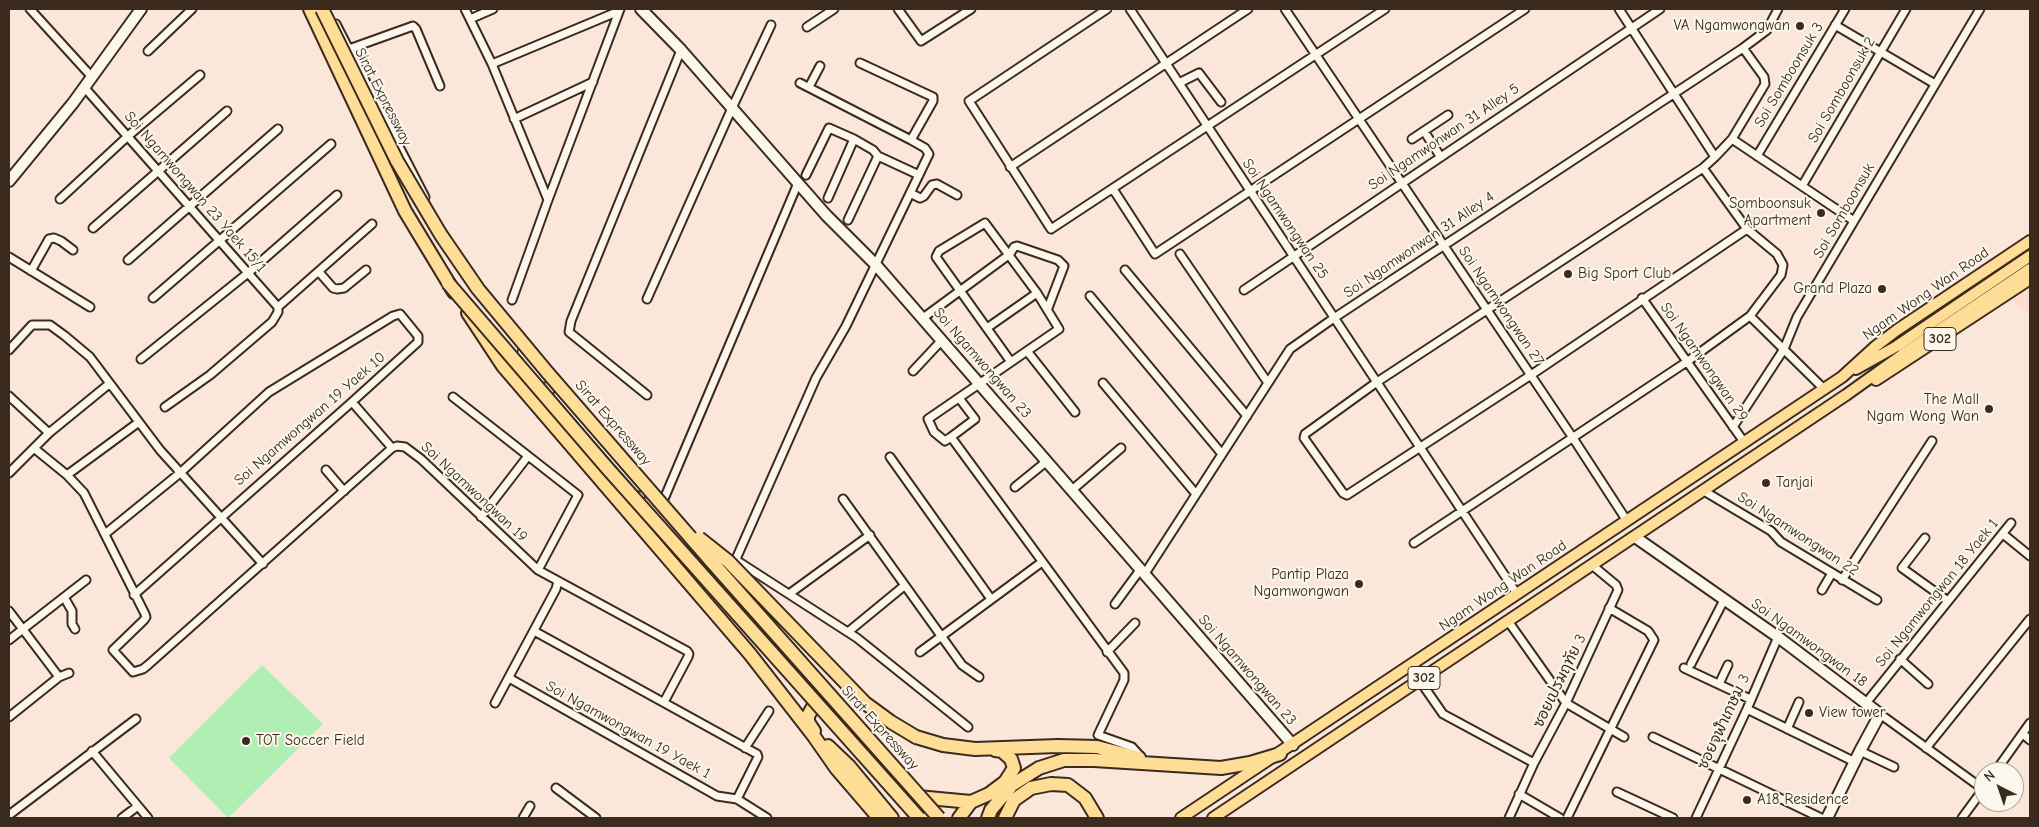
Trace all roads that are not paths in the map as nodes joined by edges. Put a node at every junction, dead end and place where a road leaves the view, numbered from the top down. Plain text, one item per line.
1 (30, 9) edge
2 (141, 9) edge
3 (192, 9) edge
4 (310, 9) edge
5 (322, 9) edge
6 (328, 9) edge
7 (465, 9) edge
8 (493, 9) edge
9 (642, 9) edge
10 (834, 9) edge
11 (898, 9) edge
12 (971, 9) edge
13 (1107, 9) edge
14 (1130, 9) edge
15 (1248, 9) edge
16 (1285, 9) edge
17 (1385, 9) edge
18 (1525, 9) edge
19 (1619, 9) edge
20 (1660, 9) edge
21 (1778, 9) edge
22 (1845, 9) edge
23 (1906, 9) edge
24 (1980, 9) edge
25 (620, 10) edge
26 (470, 19) junction
27 (771, 25) dead end
28 (1835, 25) junction
29 (806, 27) dead end
30 (1632, 28) junction
31 (1743, 48) junction
32 (349, 49) junction
33 (681, 50) junction
34 (148, 51) dead end
35 (1881, 52) junction
36 (1316, 54) junction
37 (860, 63) dead end
38 (1165, 63) junction
39 (492, 64) junction
40 (820, 66) dead end
41 (200, 75) dead end
42 (91, 76) junction
43 (593, 82) junction
44 (800, 83) dead end
45 (1180, 83) junction
46 (1935, 84) junction
47 (440, 86) dead end
48 (84, 87) junction
49 (809, 87) junction
50 (1674, 93) junction
51 (1221, 102) dead end
52 (732, 108) junction
53 (227, 111) dead end
54 (1448, 115) dead end
55 (514, 119) junction
56 (1359, 119) junction
57 (1207, 126) junction
58 (278, 129) dead end
59 (1424, 131) junction
60 (128, 136) junction
61 (854, 139) junction
62 (1412, 139) dead end
63 (1732, 139) junction
64 (911, 140) junction
65 (331, 144) dead end
66 (878, 156) junction
67 (1440, 156) junction
68 (1757, 156) junction
69 (1715, 157) junction
70 (1010, 167) junction
71 (1703, 168) junction
72 (159, 170) junction
73 (806, 175) dead end
74 (919, 175) junction
75 (10, 179) edge
76 (798, 183) junction
77 (1402, 183) junction
78 (1802, 186) junction
79 (1113, 189) junction
80 (1250, 190) junction
81 (910, 193) junction
82 (337, 195) dead end
83 (957, 195) dead end
84 (828, 198) dead end
85 (60, 199) dead end
86 (548, 200) junction
87 (190, 205) junction
88 (848, 220) dead end
89 (1854, 221) junction
90 (372, 224) dead end
91 (93, 228) dead end
92 (1748, 229) junction
93 (220, 240) junction
94 (2030, 241) edge
95 (1444, 245) junction
96 (73, 250) dead end
97 (1010, 254) junction
98 (1180, 254) dead end
99 (1293, 256) junction
100 (2030, 256) edge
101 (9, 257) edge
102 (128, 260) dead end
103 (876, 264) junction
104 (2030, 269) edge
105 (366, 270) dead end
106 (1125, 270) dead end
107 (31, 271) junction
108 (319, 272) junction
109 (248, 273) junction
110 (2030, 279) edge
111 (448, 284) junction
112 (959, 290) junction
113 (1244, 290) dead end
114 (1037, 293) junction
115 (1090, 296) dead end
116 (152, 298) dead end
117 (1642, 298) junction
118 (647, 299) dead end
119 (512, 300) dead end
120 (278, 306) junction
121 (90, 307) dead end
122 (1048, 308) junction
123 (1488, 311) junction
124 (1750, 316) junction
125 (923, 318) junction
126 (1334, 318) junction
127 (987, 328) junction
128 (942, 340) junction
129 (1784, 349) junction
130 (9, 350) edge
131 (1900, 350) junction
132 (1027, 352) junction
133 (141, 359) dead end
134 (1011, 362) junction
135 (1688, 362) junction
136 (913, 371) dead end
137 (1531, 375) junction
138 (1842, 377) junction
139 (1377, 382) junction
140 (981, 383) junction
141 (1103, 383) dead end
142 (1268, 383) junction
143 (109, 384) junction
144 (1824, 389) junction
145 (647, 395) dead end
146 (1846, 395) junction
147 (9, 396) edge
148 (453, 397) dead end
149 (959, 398) junction
150 (352, 402) junction
151 (165, 406) dead end
152 (1075, 412) dead end
153 (1247, 416) junction
154 (139, 422) junction
155 (1733, 427) junction
156 (49, 433) junction
157 (951, 437) junction
158 (1573, 438) junction
159 (1932, 441) dead end
160 (1744, 442) junction
161 (1420, 446) junction
162 (392, 448) junction
163 (1121, 448) dead end
164 (35, 449) junction
165 (1222, 454) junction
166 (528, 456) junction
167 (890, 457) dead end
168 (1047, 461) junction
169 (326, 470) dead end
170 (180, 473) junction
171 (9, 474) edge
172 (67, 475) junction
173 (1014, 487) dead end
174 (1072, 490) junction
175 (344, 491) junction
176 (1704, 491) junction
177 (1196, 494) junction
178 (843, 498) dead end
179 (659, 511) junction
180 (1462, 511) junction
181 (220, 517) junction
182 (481, 517) junction
183 (678, 521) junction
184 (1627, 521) junction
185 (2011, 524) dead end
186 (105, 534) junction
187 (2003, 534) junction
188 (870, 535) junction
189 (1635, 537) junction
190 (1925, 538) dead end
191 (1414, 543) dead end
192 (2030, 556) edge
193 (736, 560) junction
194 (1042, 562) junction
195 (262, 564) junction
196 (1592, 565) junction
197 (538, 570) junction
198 (1142, 572) junction
199 (1832, 573) junction
200 (86, 580) dead end
201 (1842, 580) junction
202 (558, 581) junction
203 (904, 586) junction
204 (723, 587) junction
205 (1822, 590) dead end
206 (789, 594) junction
207 (1517, 594) junction
208 (134, 595) junction
209 (64, 597) junction
210 (991, 599) junction
211 (1724, 600) junction
212 (1877, 600) dead end
213 (1948, 601) junction
214 (1115, 604) dead end
215 (1609, 608) junction
216 (9, 611) edge
217 (2030, 619) edge
218 (1508, 621) junction
219 (1136, 623) dead end
220 (23, 629) junction
221 (75, 629) dead end
222 (534, 630) junction
223 (848, 632) junction
224 (941, 636) junction
225 (1778, 637) junction
226 (9, 640) edge
227 (920, 652) dead end
228 (1107, 652) junction
229 (1900, 660) junction
230 (1728, 665) dead end
231 (68, 673) dead end
232 (59, 678) junction
233 (509, 678) junction
234 (979, 678) dead end
235 (1420, 681) junction
236 (1719, 684) junction
237 (1928, 684) dead end
238 (818, 698) junction
239 (1750, 699) junction
240 (664, 702) junction
241 (1799, 702) dead end
242 (495, 703) dead end
243 (1566, 703) junction
244 (1866, 703) junction
245 (1747, 709) junction
246 (769, 711) dead end
247 (794, 711) junction
248 (1880, 714) junction
249 (9, 717) edge
250 (136, 719) dead end
251 (2030, 724) edge
252 (968, 727) dead end
253 (1787, 729) junction
254 (1611, 730) junction
255 (2023, 734) junction
256 (816, 735) junction
257 (1624, 736) dead end
258 (1654, 737) dead end
259 (2030, 740) edge
260 (1293, 745) junction
261 (746, 748) junction
262 (1926, 748) junction
263 (975, 749) junction
264 (92, 751) junction
265 (1860, 751) junction
266 (1280, 754) junction
267 (1143, 759) junction
268 (1855, 762) junction
269 (2002, 762) edge
270 (1534, 763) junction
271 (1894, 767) dead end
272 (1188, 768) junction
273 (1718, 768) junction
274 (1974, 782) edge
275 (556, 788) dead end
276 (1617, 792) dead end
277 (1519, 794) junction
278 (907, 796) junction
279 (737, 799) junction
280 (971, 802) junction
281 (1974, 802) edge
282 (138, 806) junction
283 (530, 806) dead end
284 (9, 815) edge
285 (1964, 817) edge
286 (122, 818) edge
287 (148, 818) edge
288 (523, 818) edge
289 (596, 818) edge
290 (766, 818) edge
291 (879, 818) edge
292 (892, 818) edge
293 (919, 818) edge
294 (926, 818) edge
295 (939, 818) edge
296 (959, 818) edge
297 (988, 818) edge
298 (1004, 818) edge
299 (1097, 818) edge
300 (1181, 818) edge
301 (1213, 818) edge
302 (1509, 818) edge
303 (1560, 818) edge
304 (1567, 818) edge
305 (1674, 818) edge
306 (1696, 818) edge
307 (1821, 818) edge
308 (1827, 818) edge

1 - 42 street
2 - 42 street
3 - 34 street
4 - 111 highway, Sirat Expressway
5 - 183 highway, Sirat Expressway, bridge
6 - 32 street
7 - 26 street
8 - 26 street
9 - 33 street, Soi Ngamwongwan 23
10 - 29 street
11 - 12 street
13 - 70 street
14 - 38 street, Soi Ngamwongwan 25
15 - 38 street
16 - 36 street, Soi Ngamwongwan 27
17 - 36 street
18 - 56 street
19 - 30 street
20 - 30 street, Soi Ngamwonwan 31 Alley 5
21 - 31 street, Soi Ngamwonwan 31 Alley 4
22 - 28 street, Soi Somboonsuk 3
23 - 35 street, Soi Somboonsuk 2
24 - 46 street, Soi Somboonsuk
25 - 39 street
25 - 43 street
26 - 39 street
27 - 52 street
28 - 35 street
28 - 68 street, Soi Somboonsuk 3
30 - 50 street
30 - 67 street, Soi Ngamwonwan 31 Alley 5
31 - 50 street, Soi Ngamwonwan 31 Alley 4
31 - 63 street
32 - 47 street
32 - 179 street
33 - 52 street, Soi Ngamwongwan 23
33 - 145 street
35 - 46 street
35 - 78 street, Soi Somboonsuk 2
36 - 56 street, Soi Ngamwongwan 27
36 - 57 street
37 - 64 street
38 - 45 street, Soi Ngamwongwan 25
38 - 70 street
39 - 55 street
40 - 49 street
41 - 60 street
42 - 48 street
43 - 55 street
43 - 86 street
44 - 49 street
45 - 51 street
45 - 57 street, Soi Ngamwongwan 25
46 - 89 street, Soi Somboonsuk
48 - 60 street, Soi Ngamwongwan 23 Yaek 15/1
48 - 75 street
49 - 64 street
50 - 69 street
50 - 95 street, Soi Ngamwonwan 31 Alley 4
52 - 76 street, Soi Ngamwongwan 23
52 - 118 street
53 - 72 street
54 - 59 street
55 - 86 street
56 - 77 street, Soi Ngamwongwan 27
56 - 80 street
57 - 79 street
57 - 80 street, Soi Ngamwongwan 25
58 - 87 street
59 - 62 street
59 - 67 street
60 - 72 street, Soi Ngamwongwan 23 Yaek 15/1
60 - 85 street
61 - 66 street
61 - 73 street
61 - 84 street
63 - 68 street
63 - 69 street
64 - 74 street
65 - 93 street
66 - 74 street
66 - 88 street
67 - 77 street, Soi Ngamwonwan 31 Alley 5
68 - 78 street
69 - 71 street
70 - 79 street
71 - 92 street
71 - 123 street
72 - 87 street, Soi Ngamwongwan 23 Yaek 15/1
72 - 91 street
74 - 81 street
76 - 103 street, Soi Ngamwongwan 23
76 - 179 street
77 - 95 street, Soi Ngamwongwan 27
77 - 99 street, Soi Ngamwonwan 31 Alley 5
78 - 89 street
79 - 80 street
80 - 99 street, Soi Ngamwongwan 25
81 - 83 street
81 - 103 street
82 - 109 street
86 - 119 street
87 - 93 street, Soi Ngamwongwan 23 Yaek 15/1
87 - 102 street
89 - 129 street, Soi Somboonsuk
90 - 108 street
92 - 117 street
92 - 124 street
93 - 109 street, Soi Ngamwongwan 23 Yaek 15/1
93 - 116 street
94 - 138 main road, Ngam Wong Wan Road / 302
95 - 123 street, Soi Ngamwongwan 27
95 - 126 street, Soi Ngamwonwan 31 Alley 4
96 - 107 street
97 - 112 street
97 - 112 street
97 - 114 street
97 - 122 street
98 - 142 street
99 - 113 street, Soi Ngamwonwan 31 Alley 5
99 - 126 street, Soi Ngamwongwan 25
100 - 131 main road, Ngam Wong Wan Road / 302
101 - 107 street
103 - 125 street, Soi Ngamwongwan 23
103 - 193 street
104 - 131 main road, Ngam Wong Wan Road / 302
105 - 108 street
106 - 153 street
107 - 121 street
108 - 120 street
109 - 120 street, Soi Ngamwongwan 23 Yaek 15/1
109 - 133 street
110 - 146 main road, Ngam Wong Wan Road / 302
111 - 247 highway, bridge
111 - 293 highway, Sirat Expressway, bridge
112 - 125 street
112 - 127 street
114 - 122 street
114 - 127 street
115 - 165 street
117 - 135 street, Soi Ngamwongwan 29
117 - 137 street
120 - 151 street
122 - 132 street
123 - 137 street, Soi Ngamwongwan 27
123 - 139 street
124 - 129 street
124 - 135 street
125 - 128 street, Soi Ngamwongwan 23
126 - 139 street, Soi Ngamwongwan 25
126 - 142 street, Soi Ngamwonwan 31 Alley 4
127 - 134 street
128 - 136 street
128 - 140 street, Soi Ngamwongwan 23
129 - 144 street
129 - 155 street, Soi Somboonsuk
130 - 143 street
131 - 138 main road, Ngam Wong Wan Road / 302
131 - 146 main road, Ngam Wong Wan Road / 302
132 - 134 street
132 - 152 street
134 - 140 street
135 - 155 street, Soi Ngamwongwan 29
135 - 158 street
137 - 158 street, Soi Ngamwongwan 27
137 - 161 street
138 - 144 main road, Ngam Wong Wan Road / 302
139 - 161 street, Soi Ngamwongwan 25
139 - 161 street
140 - 149 street
140 - 168 street, Soi Ngamwongwan 23
141 - 177 street
142 - 153 street, Soi Ngamwonwan 31 Alley 4
143 - 154 street
143 - 156 street
144 - 160 main road, Ngam Wong Wan Road / 302
146 - 176 main road, Ngam Wong Wan Road / 302
147 - 156 street
148 - 166 street
149 - 157 street
149 - 157 street
150 - 162 street
150 - 170 street, Soi Ngamwongwan 19 Yaek 10
150 - 181 street, Soi Ngamwongwan 19 Yaek 10
153 - 165 street, Soi Ngamwonwan 31 Alley 4
154 - 170 street
154 - 172 street
155 - 160 street, Soi Ngamwongwan 29
156 - 164 street
157 - 194 street
158 - 180 street
158 - 184 street, Soi Ngamwongwan 27
159 - 201 street
160 - 184 main road, Ngam Wong Wan Road / 302
161 - 180 street, Soi Ngamwongwan 25
162 - 175 street
162 - 182 street, Soi Ngamwongwan 19
163 - 174 street
164 - 171 street
164 - 172 street
165 - 177 street, Soi Ngamwonwan 31 Alley 4
166 - 182 street
166 - 197 street
167 - 210 street
168 - 173 street
168 - 174 street, Soi Ngamwongwan 23
169 - 175 street
170 - 181 street
170 - 186 street
172 - 186 street
174 - 198 street, Soi Ngamwongwan 23
175 - 195 street
176 - 189 main road, Ngam Wong Wan Road / 302
176 - 199 street, Soi Ngamwongwan 22
177 - 198 street, Soi Ngamwonwan 31 Alley 4
178 - 188 street
179 - 204 street
180 - 191 street
180 - 207 street, Soi Ngamwongwan 25
181 - 195 street
181 - 208 street, Soi Ngamwongwan 19 Yaek 10
182 - 197 street, Soi Ngamwongwan 19
183 - 263 highway, bridge
183 - 295 highway, Sirat Expressway, bridge
184 - 207 main road, Ngam Wong Wan Road / 302
185 - 187 street, Soi Ngamwongwan 18 Yaek 1
186 - 208 street
187 - 192 street
187 - 213 street, Soi Ngamwongwan 18 Yaek 1
188 - 203 street
188 - 206 street
189 - 196 main road, Ngam Wong Wan Road / 302
189 - 211 street, Soi Ngamwongwan 18
190 - 213 street
193 - 204 street
193 - 206 street
194 - 210 street
194 - 228 street
195 - 208 street
196 - 215 street, ซอยเปรมฤทัย 3
196 - 218 main road, Ngam Wong Wan Road / 302
197 - 202 street, Soi Ngamwongwan 19
198 - 214 street, Soi Ngamwonwan 31 Alley 4
198 - 260 street, Soi Ngamwongwan 23
199 - 201 street, Soi Ngamwongwan 22
199 - 205 street
200 - 209 street
201 - 212 street, Soi Ngamwongwan 22
202 - 222 street
202 - 240 street, Soi Ngamwongwan 19
203 - 223 street
203 - 224 street
204 - 238 street
206 - 223 street
207 - 260 main road, Ngam Wong Wan Road / 302
209 - 220 street
209 - 221 street
210 - 224 street
211 - 225 street, Soi Ngamwongwan 18
211 - 236 street
213 - 229 street, Soi Ngamwongwan 18 Yaek 1
215 - 243 street, ซอยเปรมฤทัย 3
215 - 254 street
216 - 220 street
217 - 262 street
218 - 235 main road, Ngam Wong Wan Road / 302
218 - 243 street
219 - 228 street
220 - 226 street
220 - 232 street
222 - 233 street
222 - 240 street
223 - 252 street
224 - 227 street
224 - 234 street
225 - 239 street, ซอยจุฬาเกษม 3
225 - 244 street, Soi Ngamwongwan 18
228 - 267 street
229 - 237 street
229 - 244 street, Soi Ngamwongwan 18 Yaek 1
230 - 236 street
231 - 232 street
232 - 249 street
233 - 242 street
233 - 279 street, Soi Ngamwongwan 19 Yaek 1
235 - 270 street
235 - 301 main road, Ngam Wong Wan Road / 302
236 - 239 street
238 - 247 highway
238 - 256 highway
238 - 278 street
239 - 245 street, ซอยจุฬาเกษม 3
240 - 261 street
241 - 253 street
243 - 254 street
243 - 270 street, ซอยเปรมฤทัย 3
244 - 248 street, Soi Ngamwongwan 18
245 - 253 street
245 - 273 street, ซอยจุฬาเกษม 3
246 - 261 street
247 - 256 highway
248 - 262 street, Soi Ngamwongwan 18
248 - 265 street
250 - 264 street
251 - 255 street
253 - 268 street
254 - 257 street
254 - 304 street
255 - 259 street
255 - 269 street
256 - 291 highway
256 - 292 highway
258 - 273 street
260 - 266 main road, Ngam Wong Wan Road / 302
261 - 279 street
262 - 274 street, Soi Ngamwongwan 18
263 - 267 highway
263 - 280 highway
264 - 282 street
264 - 284 street
265 - 268 street
265 - 271 street
266 - 272 highway
266 - 300 main road, Ngam Wong Wan Road / 302
267 - 272 highway
268 - 308 street
270 - 277 street, ซอยเปรมฤทัย 3
272 - 297 highway
273 - 306 street, ซอยจุฬาเกษม 3
273 - 307 street
275 - 289 street
276 - 305 street
277 - 302 street, ซอยเปรมฤทัย 3
277 - 303 street
278 - 280 highway
278 - 294 street
279 - 290 street
280 - 296 highway
281 - 285 street, Soi Ngamwongwan 18
282 - 286 street
282 - 287 street
283 - 288 street
298 - 299 highway

